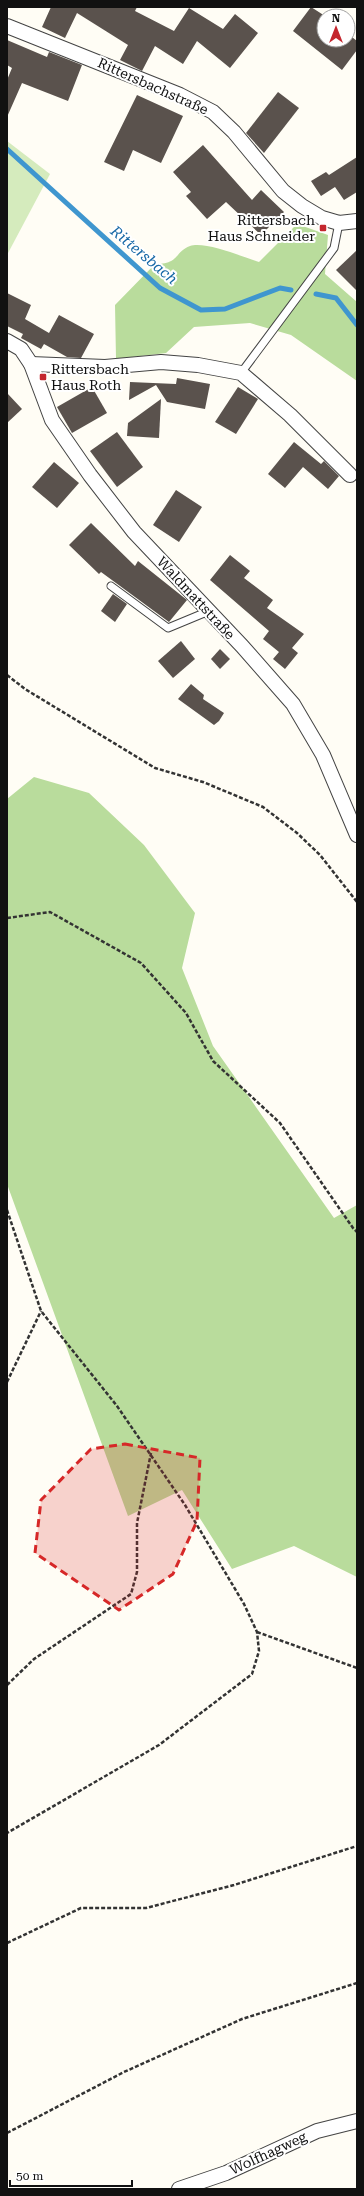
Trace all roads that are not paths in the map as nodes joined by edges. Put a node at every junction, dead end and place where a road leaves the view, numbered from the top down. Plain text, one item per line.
1 (7, 26) edge
2 (357, 221) edge
3 (339, 223) junction
4 (7, 341) edge
5 (31, 364) junction
6 (241, 373) junction
7 (350, 476) dead end
8 (111, 586) dead end
9 (209, 611) junction
10 (357, 835) edge
11 (357, 2121) edge
12 (179, 2189) edge

1 - 3 street, Rittersbachstraße
2 - 3 street, Rittersbachstraße
3 - 6 lane
4 - 5 street, Waldmattstraße
5 - 6 street
5 - 9 street, Waldmattstraße
6 - 7 street
8 - 9 lane
9 - 10 street, Waldmattstraße
11 - 12 street, Wolfhagweg

